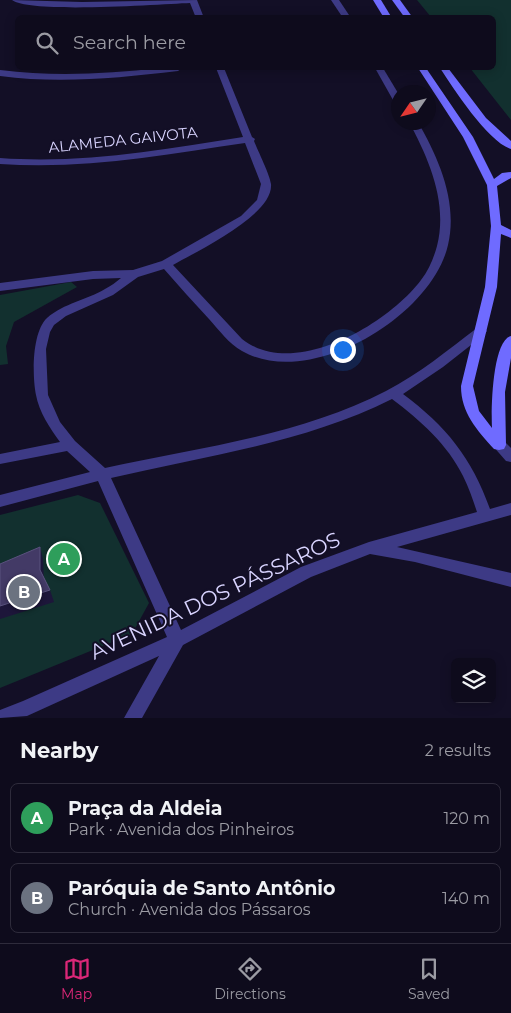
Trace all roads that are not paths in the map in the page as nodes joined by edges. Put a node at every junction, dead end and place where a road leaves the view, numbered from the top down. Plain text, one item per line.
1 (16, 0) edge
2 (193, 0) edge
3 (335, 0) edge
4 (377, 0) edge
5 (396, 0) edge
6 (199, 15) edge
7 (345, 15) edge
8 (386, 15) edge
9 (407, 15) edge
10 (162, 70) edge
11 (221, 70) edge
12 (379, 70) edge
13 (423, 70) edge
14 (446, 70) edge
15 (0, 73) edge
16 (391, 89) edge
17 (417, 130) edge
18 (250, 140) junction
19 (511, 146) edge
20 (0, 161) edge
21 (511, 175) edge
22 (492, 185) junction
23 (496, 226) junction
24 (511, 235) edge
25 (166, 264) junction
26 (134, 274) junction
27 (93, 276) junction
28 (0, 287) edge
29 (108, 292) junction
30 (481, 331) junction
31 (511, 340) edge
32 (393, 393) junction
33 (70, 445) junction
34 (499, 445) junction
35 (511, 457) edge
36 (0, 459) edge
37 (102, 474) junction
38 (0, 501) edge
39 (511, 509) edge
40 (486, 517) junction
41 (369, 548) junction
42 (511, 580) edge
43 (176, 640) junction
44 (0, 718) edge
45 (134, 718) edge

1 - 2 street
2 - 6 street
3 - 7 street
4 - 8 main road
5 - 9 main road
10 - 15 street
11 - 18 street
12 - 16 street
13 - 22 main road
14 - 19 main road
17 - 25 street
18 - 20 street, ALAMEDA GAIVOTA
18 - 25 street
21 - 22 main road
22 - 23 main road
23 - 24 main road
23 - 30 main road
25 - 26 street
26 - 27 street
26 - 29 street
27 - 28 street
27 - 29 street
29 - 33 street
30 - 32 street
30 - 34 main road
31 - 34 main road
32 - 37 street
32 - 40 street
33 - 36 street
33 - 37 street
34 - 35 street
37 - 38 street
37 - 43 street
39 - 40 street, AVENIDA DOS PÁSSAROS
40 - 41 street, AVENIDA DOS PÁSSAROS
41 - 42 street
41 - 43 street, AVENIDA DOS PÁSSAROS
43 - 44 street, AVENIDA DOS PÁSSAROS
43 - 45 street

